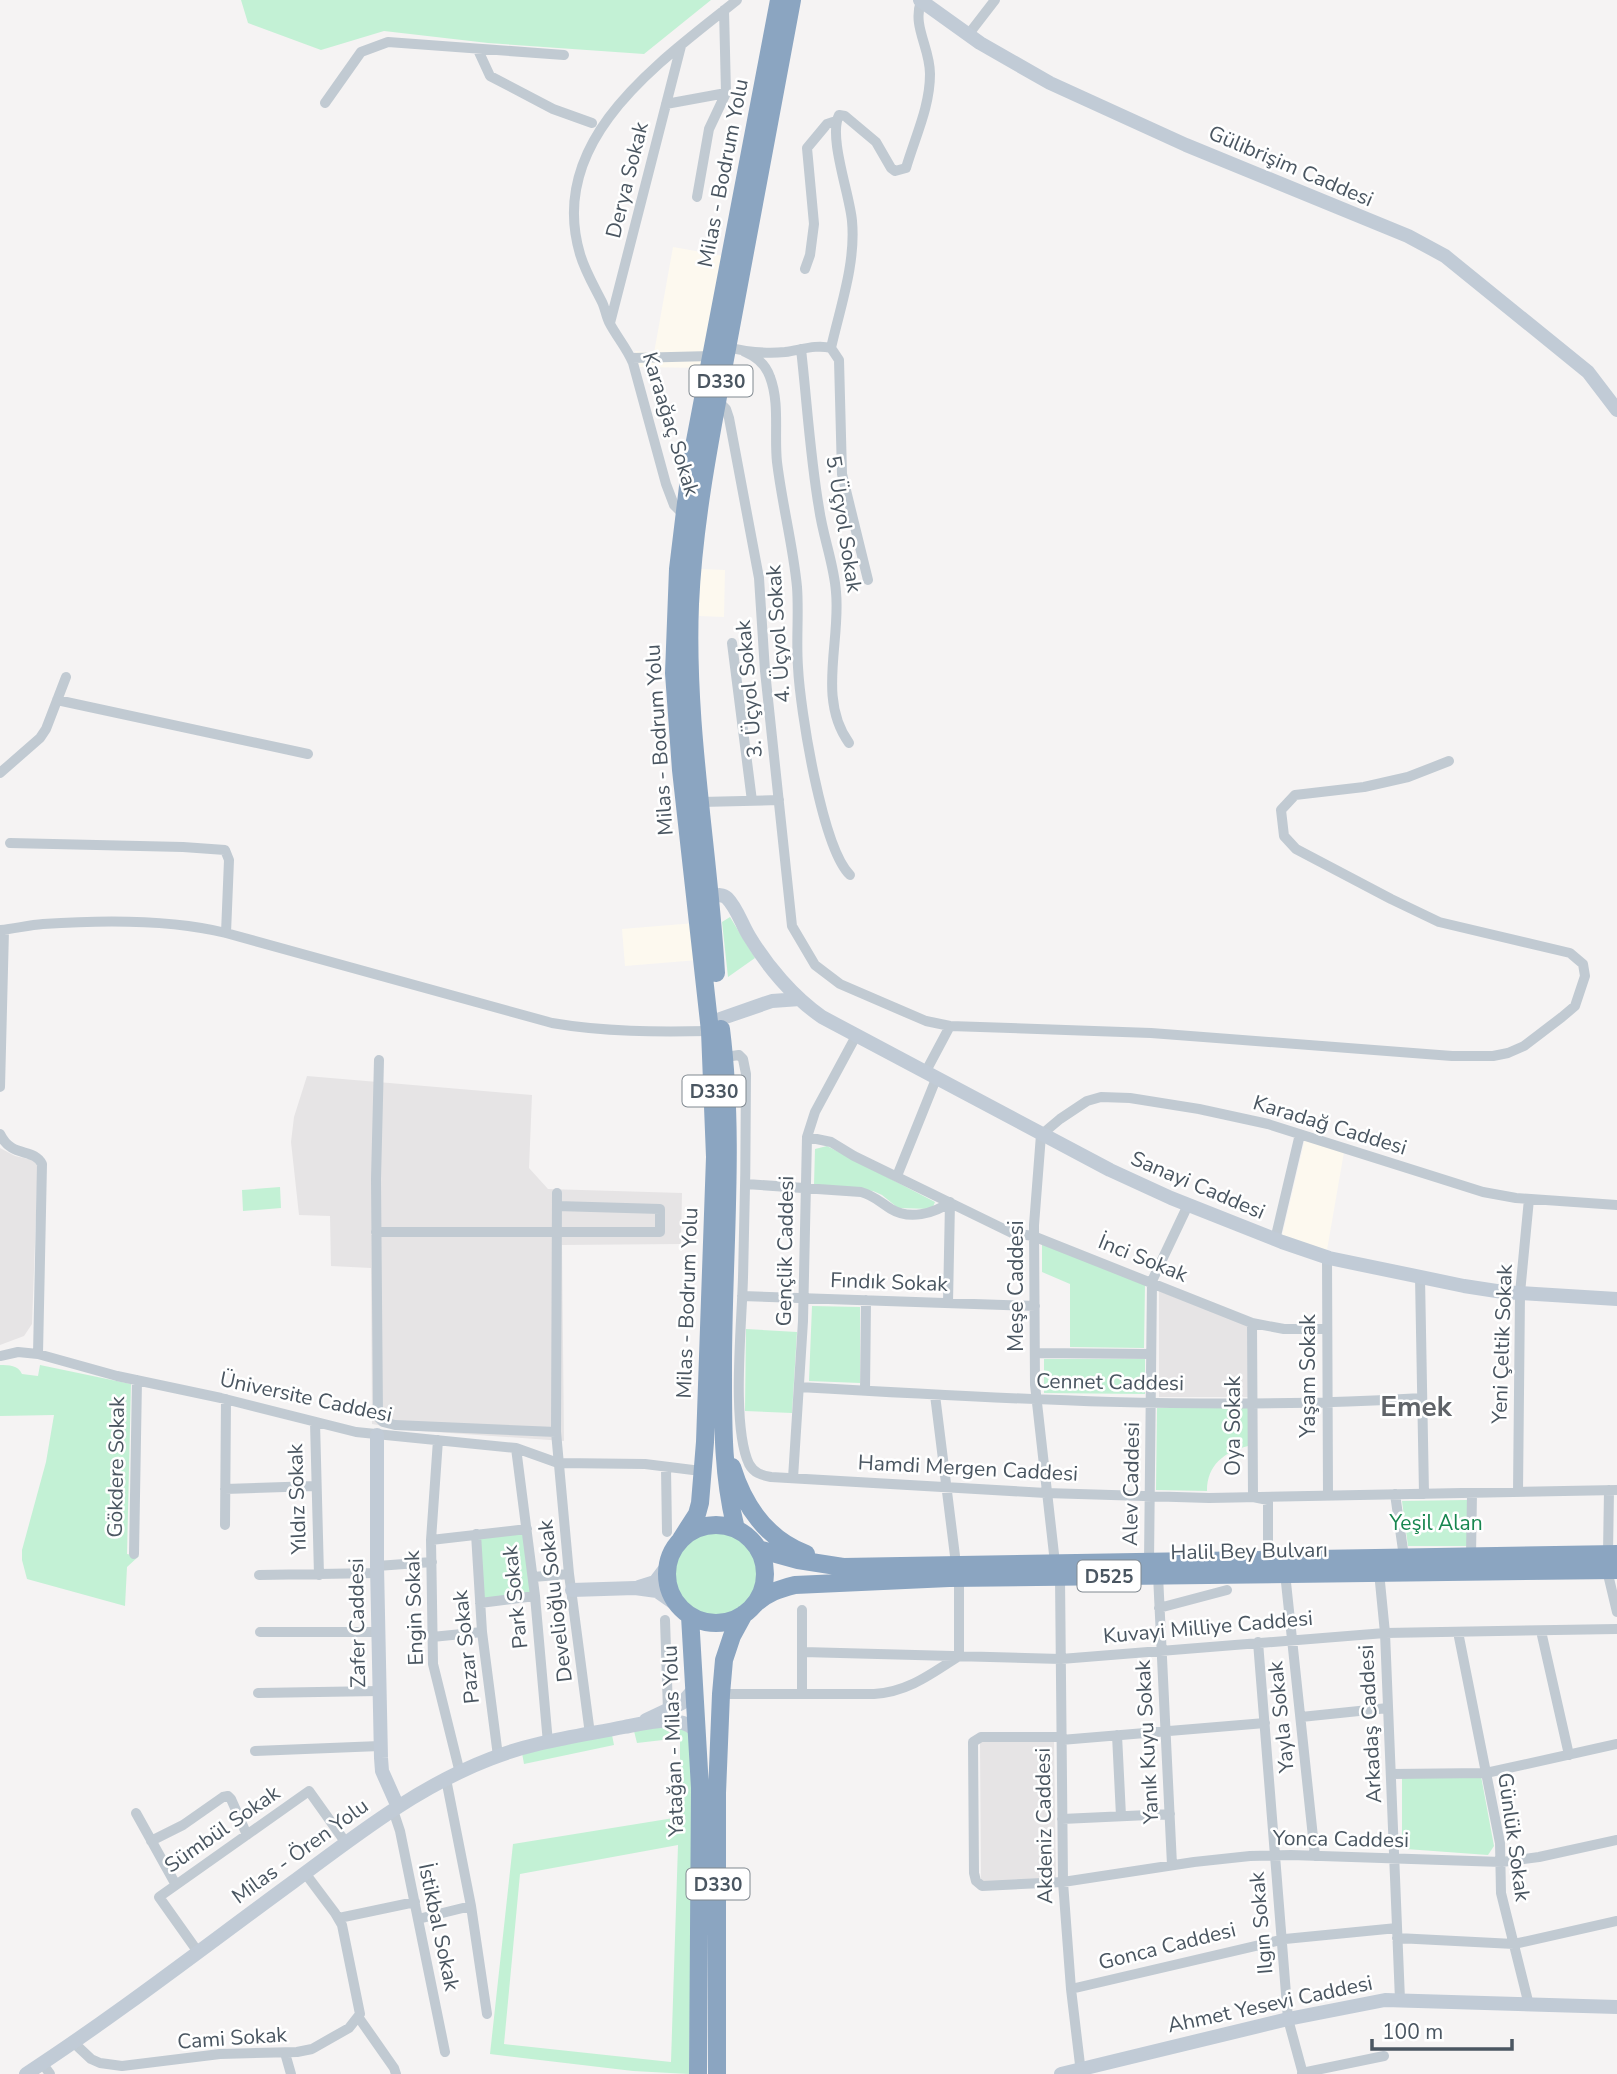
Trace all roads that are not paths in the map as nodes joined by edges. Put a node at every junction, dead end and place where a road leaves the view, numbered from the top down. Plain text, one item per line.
1 (737, 0) edge
2 (779, 0) edge
3 (792, 0) edge
4 (921, 0) edge
5 (995, 0) edge
6 (724, 10) junction
7 (968, 35) junction
8 (681, 46) junction
9 (478, 50) junction
10 (564, 55) dead end
11 (726, 93) junction
12 (325, 103) dead end
13 (666, 104) junction
14 (836, 121) junction
15 (592, 123) dead end
16 (697, 197) dead end
17 (805, 269) dead end
18 (610, 323) junction
19 (727, 348) junction
20 (831, 348) junction
21 (801, 349) junction
22 (745, 352) junction
23 (711, 356) junction
24 (632, 358) junction
25 (718, 401) junction
26 (1617, 410) edge
27 (683, 514) junction
28 (867, 580) dead end
29 (732, 643) dead end
30 (66, 677) dead end
31 (57, 700) junction
32 (849, 743) dead end
33 (308, 754) dead end
34 (1449, 761) dead end
35 (0, 773) edge
36 (779, 800) junction
37 (752, 801) junction
38 (701, 802) junction
39 (10, 843) dead end
40 (850, 875) dead end
41 (712, 896) junction
42 (2, 930) edge
43 (226, 933) junction
44 (800, 999) junction
45 (715, 1025) junction
46 (950, 1026) junction
47 (856, 1036) junction
48 (725, 1057) junction
49 (379, 1060) dead end
50 (930, 1076) junction
51 (0, 1087) edge
52 (0, 1134) edge
53 (1300, 1134) junction
54 (1041, 1135) junction
55 (807, 1137) junction
56 (897, 1176) junction
57 (746, 1184) junction
58 (805, 1188) junction
59 (556, 1193) dead end
60 (1529, 1199) junction
61 (950, 1202) junction
62 (1188, 1205) junction
63 (1617, 1205) edge
64 (557, 1206) junction
65 (376, 1232) junction
66 (557, 1233) junction
67 (1033, 1236) junction
68 (1275, 1240) junction
69 (1327, 1257) junction
70 (1420, 1277) junction
71 (1152, 1282) junction
72 (1520, 1293) junction
73 (743, 1296) junction
74 (804, 1298) junction
75 (1617, 1299) edge
76 (866, 1300) junction
77 (948, 1303) junction
78 (1035, 1306) junction
79 (1252, 1322) junction
80 (1327, 1329) junction
81 (1035, 1353) junction
82 (37, 1354) junction
83 (1151, 1354) junction
84 (0, 1356) edge
85 (137, 1380) junction
86 (799, 1387) junction
87 (864, 1391) junction
88 (935, 1395) junction
89 (1422, 1398) junction
90 (226, 1399) junction
91 (1036, 1401) junction
92 (1151, 1402) junction
93 (1252, 1402) junction
94 (1328, 1402) junction
95 (314, 1422) junction
96 (556, 1432) junction
97 (377, 1435) junction
98 (724, 1439) junction
99 (438, 1440) junction
100 (516, 1448) junction
101 (558, 1463) junction
102 (666, 1468) junction
103 (693, 1470) dead end
104 (793, 1478) junction
105 (316, 1486) junction
106 (946, 1487) junction
107 (225, 1489) junction
108 (1613, 1490) edge
109 (1518, 1492) junction
110 (1046, 1493) junction
111 (1472, 1493) junction
112 (1395, 1494) junction
113 (1424, 1494) junction
114 (1328, 1495) junction
115 (1150, 1496) junction
116 (1253, 1497) junction
117 (225, 1525) dead end
118 (527, 1529) junction
119 (736, 1529) junction
120 (476, 1534) junction
121 (674, 1535) junction
122 (431, 1540) junction
123 (758, 1549) junction
124 (134, 1554) dead end
125 (1471, 1556) junction
126 (1404, 1557) junction
127 (1268, 1560) junction
128 (432, 1562) junction
129 (1612, 1562) edge
130 (668, 1565) junction
131 (1153, 1568) junction
132 (377, 1569) junction
133 (1058, 1570) junction
134 (958, 1571) junction
135 (1379, 1572) junction
136 (1285, 1573) junction
137 (569, 1574) junction
138 (259, 1575) dead end
139 (319, 1575) junction
140 (841, 1575) junction
141 (533, 1577) junction
142 (635, 1588) junction
143 (572, 1590) junction
144 (1227, 1590) dead end
145 (535, 1596) junction
146 (480, 1604) junction
147 (1159, 1608) junction
148 (750, 1609) junction
149 (684, 1610) junction
150 (802, 1610) dead end
151 (1617, 1612) edge
152 (665, 1620) dead end
153 (1617, 1629) edge
154 (1541, 1630) junction
155 (260, 1632) dead end
156 (379, 1632) junction
157 (482, 1632) junction
158 (1458, 1632) junction
159 (1385, 1633) junction
160 (432, 1637) junction
161 (1292, 1639) junction
162 (1258, 1642) junction
163 (1161, 1650) junction
164 (803, 1653) junction
165 (959, 1656) junction
166 (1060, 1659) junction
167 (695, 1688) junction
168 (379, 1691) junction
169 (258, 1692) dead end
170 (802, 1693) junction
171 (721, 1694) junction
172 (1388, 1708) junction
173 (668, 1711) junction
174 (1300, 1717) junction
175 (1265, 1723) junction
176 (629, 1726) junction
177 (1166, 1731) junction
178 (590, 1734) junction
179 (698, 1734) junction
180 (1117, 1735) junction
181 (1061, 1739) junction
182 (548, 1743) junction
183 (1617, 1744) edge
184 (380, 1746) junction
185 (255, 1751) dead end
186 (1569, 1755) junction
187 (498, 1756) junction
188 (1486, 1773) junction
189 (1391, 1774) junction
190 (453, 1776) junction
191 (396, 1808) junction
192 (136, 1813) dead end
193 (1170, 1814) junction
194 (1121, 1816) junction
195 (1062, 1819) junction
196 (247, 1835) junction
197 (1617, 1840) edge
198 (152, 1841) junction
199 (346, 1843) junction
200 (1275, 1856) junction
201 (1315, 1856) junction
202 (1395, 1859) junction
203 (1502, 1862) junction
204 (1172, 1865) junction
205 (305, 1873) junction
206 (1063, 1882) junction
207 (176, 1885) junction
208 (415, 1902) junction
209 (471, 1906) junction
210 (339, 1918) junction
211 (418, 1919) junction
212 (1617, 1920) edge
213 (1397, 1933) junction
214 (1282, 1940) junction
215 (1514, 1944) junction
216 (198, 1952) junction
217 (1071, 1989) junction
218 (1400, 2000) junction
219 (1528, 2005) junction
220 (1617, 2007) edge
221 (487, 2014) dead end
222 (359, 2018) junction
223 (1288, 2019) junction
224 (74, 2043) junction
225 (445, 2052) dead end
226 (285, 2053) junction
227 (1384, 2056) dead end
228 (46, 2069) edge
229 (1081, 2071) edge
230 (1303, 2073) edge
231 (26, 2074) edge
232 (292, 2074) edge
233 (396, 2074) edge
234 (698, 2074) edge
235 (716, 2074) edge
236 (1061, 2074) edge

1 - 6 street, Karaağaç Sokak
2 - 23 highway, Milas - Bodrum Yolu / D330
3 - 19 highway, Milas - Bodrum Yolu / D330
4 - 7 street, Gülibrişim Caddesi
4 - 14 street
5 - 7 street
6 - 8 street, Karaağaç Sokak
6 - 11 street
7 - 26 street, Gülibrişim Caddesi
8 - 13 street, Derya Sokak
8 - 18 street, Karaağaç Sokak
9 - 10 street
9 - 12 street
9 - 15 street
11 - 13 street
11 - 16 street
13 - 18 street, Derya Sokak
14 - 17 street
14 - 20 street
18 - 24 street, Karaağaç Sokak
19 - 22 street
19 - 25 highway, Milas - Bodrum Yolu / D330
20 - 21 street
20 - 28 street
21 - 22 street
21 - 32 street, 5. Üçyol Sokak
22 - 40 street, 4. Üçyol Sokak
23 - 24 street
23 - 27 highway, Milas - Bodrum Yolu / D330
24 - 27 street, Karaağaç Sokak
25 - 36 street, 3. Üçyol Sokak
25 - 38 highway, Milas - Bodrum Yolu / D330
27 - 45 highway, Milas - Bodrum Yolu / D330
29 - 37 street
30 - 31 street
31 - 33 street
31 - 35 street
34 - 46 street
36 - 37 street
36 - 46 street, 3. Üçyol Sokak
37 - 38 street
38 - 41 highway, Milas - Bodrum Yolu / D330
39 - 43 street
41 - 44 street, Sanayi Caddesi
41 - 45 highway, Milas - Bodrum Yolu / D330
42 - 43 street
42 - 51 street
43 - 45 street
44 - 45 street
44 - 47 street, Sanayi Caddesi
45 - 48 highway, Milas - Bodrum Yolu / D330
45 - 121 highway, Milas - Bodrum Yolu / D330
46 - 50 street
47 - 50 street, Sanayi Caddesi
47 - 55 street, Gençlik Caddesi
48 - 57 street, Hamdi Mergen Caddesi
48 - 98 highway, Milas - Bodrum Yolu / D330
49 - 65 street
50 - 54 street, Sanayi Caddesi
50 - 56 street
52 - 82 street
53 - 54 street, Karadağ Caddesi
53 - 60 street, Karadağ Caddesi
53 - 68 street
54 - 62 street, Sanayi Caddesi
54 - 67 street, Meşe Caddesi
55 - 56 street, İnci Sokak
55 - 58 street, Gençlik Caddesi
56 - 61 street, İnci Sokak
57 - 58 street
57 - 73 street, Hamdi Mergen Caddesi
58 - 61 street
58 - 74 street, Gençlik Caddesi
59 - 64 street, Develioğlu Sokak
60 - 63 street, Karadağ Caddesi
60 - 72 street, Yeni Çeltik Sokak
61 - 67 street, İnci Sokak
61 - 77 street
62 - 68 street, Sanayi Caddesi
62 - 71 street, Alev Caddesi
64 - 66 street, Develioğlu Sokak
64 - 66 street
65 - 66 street
65 - 96 street
66 - 96 street, Develioğlu Sokak
67 - 71 street, İnci Sokak
67 - 78 street, Meşe Caddesi
68 - 69 street, Sanayi Caddesi
69 - 70 street, Sanayi Caddesi
69 - 80 street, Yaşam Sokak
70 - 72 street, Sanayi Caddesi
70 - 89 street
71 - 79 street, İnci Sokak
71 - 83 street, Alev Caddesi
72 - 75 street, Sanayi Caddesi
72 - 109 street, Yeni Çeltik Sokak
73 - 74 street, Fındık Sokak
73 - 104 street, Hamdi Mergen Caddesi
74 - 76 street, Fındık Sokak
74 - 86 street, Gençlik Caddesi
76 - 77 street, Fındık Sokak
76 - 87 street
77 - 78 street, Fındık Sokak
78 - 81 street, Meşe Caddesi
79 - 80 street, İnci Sokak
79 - 93 street, Oya Sokak
80 - 94 street, Yaşam Sokak
81 - 83 street
81 - 91 street, Meşe Caddesi
82 - 84 street, Üniversite Caddesi
82 - 85 street, Üniversite Caddesi
83 - 92 street, Alev Caddesi
85 - 90 street, Üniversite Caddesi
85 - 124 street, Gökdere Sokak
86 - 87 street, Cennet Caddesi
86 - 104 street, Gençlik Caddesi
87 - 88 street, Cennet Caddesi
88 - 91 street, Cennet Caddesi
88 - 106 street
89 - 94 street, Cennet Caddesi
89 - 113 street
90 - 95 street, Üniversite Caddesi
90 - 107 street
91 - 92 street, Cennet Caddesi
91 - 110 street, Meşe Caddesi
92 - 93 street, Cennet Caddesi
92 - 115 street, Alev Caddesi
93 - 94 street, Cennet Caddesi
93 - 116 street, Oya Sokak
94 - 114 street, Yaşam Sokak
95 - 97 street, Üniversite Caddesi
95 - 105 street, Yıldız Sokak
96 - 101 street, Develioğlu Sokak
97 - 99 street, Üniversite Caddesi
97 - 132 street, Zafer Caddesi
98 - 119 highway
98 - 140 highway
99 - 100 street, Üniversite Caddesi
99 - 122 street, Engin Sokak
100 - 101 street, Üniversite Caddesi
100 - 118 street, Park Sokak
101 - 102 street, Üniversite Caddesi
101 - 137 street, Develioğlu Sokak
102 - 103 street, Üniversite Caddesi
102 - 121 street
104 - 106 street, Hamdi Mergen Caddesi
105 - 107 street
105 - 139 street, Yıldız Sokak
106 - 110 street, Hamdi Mergen Caddesi
106 - 134 street
107 - 117 street
108 - 109 street, Hamdi Mergen Caddesi
108 - 129 street
109 - 111 street, Hamdi Mergen Caddesi
110 - 115 street, Hamdi Mergen Caddesi
110 - 133 street, Meşe Caddesi
111 - 113 street, Hamdi Mergen Caddesi
111 - 125 street
112 - 113 street, Hamdi Mergen Caddesi
112 - 114 street, Hamdi Mergen Caddesi
112 - 126 street
114 - 116 street, Hamdi Mergen Caddesi
115 - 116 street, Hamdi Mergen Caddesi
115 - 131 street, Alev Caddesi
116 - 127 street, Oya Sokak
118 - 120 street
118 - 141 street, Park Sokak
119 - 121 highway
119 - 123 highway
120 - 122 street
120 - 146 street, Pazar Sokak
121 - 130 highway
122 - 128 street, Engin Sokak
123 - 140 highway, D525
123 - 148 highway
125 - 126 highway, Halil Bey Bulvarı / D525
125 - 129 highway, Halil Bey Bulvarı / D525
126 - 127 highway, Halil Bey Bulvarı / D525
127 - 131 highway, Halil Bey Bulvarı / D525
128 - 132 street
128 - 160 street, Engin Sokak
129 - 135 highway, Halil Bey Bulvarı / D525
129 - 151 street
130 - 142 street
130 - 149 highway
131 - 133 highway, Halil Bey Bulvarı / D525
131 - 136 highway, Halil Bey Bulvarı / D525
131 - 147 street, Yanık Kuyu Sokak
132 - 139 street
132 - 156 street, Zafer Caddesi
133 - 134 highway, Halil Bey Bulvarı / D525
133 - 166 street, Akdeniz Caddesi
134 - 140 highway, Halil Bey Bulvarı / D525
134 - 165 street
135 - 136 highway, Halil Bey Bulvarı / D525
135 - 159 street, Arkadaş Caddesi
136 - 161 street, Yayla Sokak
137 - 141 street
137 - 143 street, Develioğlu Sokak
138 - 139 street
140 - 148 highway, D525
140 - 171 highway
141 - 145 street, Park Sokak
142 - 143 street
142 - 149 street
143 - 178 street, Develioğlu Sokak
144 - 147 street, Halil Bey Bulvarı
145 - 146 street
145 - 182 street, Park Sokak
146 - 157 street, Pazar Sokak
147 - 163 street, Yanık Kuyu Sokak
148 - 149 highway
148 - 171 highway
149 - 167 highway, Yatağan - Milas Yolu / D330
150 - 164 street
152 - 173 street
153 - 154 street, Kuvayi Milliye Caddesi
154 - 158 street, Kuvayi Milliye Caddesi
154 - 186 street
155 - 156 street
156 - 168 street, Zafer Caddesi
157 - 160 street
157 - 187 street, Pazar Sokak
158 - 159 street, Kuvayi Milliye Caddesi
158 - 188 street, Günlük Sokak
159 - 161 street, Kuvayi Milliye Caddesi
159 - 172 street, Arkadaş Caddesi
160 - 190 street, Engin Sokak
161 - 162 street, Kuvayi Milliye Caddesi
161 - 174 street, Yayla Sokak
162 - 163 street, Kuvayi Milliye Caddesi
162 - 175 street, Ilgın Sokak
163 - 166 street, Kuvayi Milliye Caddesi
163 - 177 street, Yanık Kuyu Sokak
164 - 165 street, Kuvayi Milliye Caddesi
164 - 170 street
165 - 166 street, Kuvayi Milliye Caddesi
165 - 170 street
166 - 181 street, Akdeniz Caddesi
167 - 173 street
167 - 179 highway, Yatağan - Milas Yolu / D330
168 - 169 street
168 - 184 street, Zafer Caddesi
170 - 171 street
171 - 235 highway, Yatağan - Milas Yolu / D330
172 - 174 street
172 - 189 street, Arkadaş Caddesi
173 - 176 street
174 - 201 street, Yayla Sokak
175 - 177 street
175 - 200 street, Ilgın Sokak
176 - 178 street, Milas - Ören Yolu
176 - 179 street
177 - 180 street
177 - 193 street, Yanık Kuyu Sokak
178 - 182 street, Milas - Ören Yolu
179 - 234 highway, Yatağan - Milas Yolu / D330
180 - 181 street
180 - 194 street
181 - 195 street, Akdeniz Caddesi
181 - 206 street, Yonca Caddesi
182 - 187 street, Milas - Ören Yolu
183 - 186 street
184 - 185 street
184 - 191 street, Zafer Caddesi
186 - 188 street
187 - 190 street, Milas - Ören Yolu
188 - 189 street
188 - 203 street, Günlük Sokak
189 - 202 street, Arkadaş Caddesi
190 - 191 street, Milas - Ören Yolu
190 - 209 street, Engin Sokak
191 - 199 street, Milas - Ören Yolu
191 - 208 street, İstikbal Sokak
192 - 198 street
193 - 194 street
193 - 204 street, Yanık Kuyu Sokak
194 - 195 street
195 - 206 street, Akdeniz Caddesi
196 - 198 street
196 - 199 street, Sümbül Sokak
196 - 207 street, Sümbül Sokak
197 - 203 street, Yonca Caddesi
198 - 207 street
199 - 205 street, Milas - Ören Yolu
200 - 201 street, Yonca Caddesi
200 - 204 street, Yonca Caddesi
200 - 214 street, Ilgın Sokak
201 - 202 street, Yonca Caddesi
202 - 203 street, Yonca Caddesi
202 - 213 street, Arkadaş Caddesi
203 - 215 street, Günlük Sokak
204 - 206 street, Yonca Caddesi
205 - 210 street
205 - 216 street, Milas - Ören Yolu
206 - 217 street, Akdeniz Caddesi
207 - 216 street, Sümbül Sokak
208 - 210 street
208 - 211 street, İstikbal Sokak
209 - 211 street
209 - 221 street, Engin Sokak
210 - 222 street
211 - 225 street, İstikbal Sokak
212 - 215 street, Gonca Caddesi
213 - 214 street, Gonca Caddesi
213 - 215 street, Gonca Caddesi
213 - 218 street, Arkadaş Caddesi
214 - 217 street, Gonca Caddesi
214 - 223 street, Ilgın Sokak
215 - 219 street, Günlük Sokak
216 - 224 street, Milas - Ören Yolu
217 - 229 street, Akdeniz Caddesi
218 - 219 street, Ahmet Yesevi Caddesi
218 - 223 street, Ahmet Yesevi Caddesi
219 - 220 street, Ahmet Yesevi Caddesi
222 - 226 street, Cami Sokak
222 - 233 street
223 - 229 street, Ahmet Yesevi Caddesi
223 - 230 street, Ilgın Sokak
224 - 226 street, Cami Sokak
224 - 228 street, Milas - Ören Yolu
226 - 232 street
227 - 230 street
228 - 231 street, Milas - Ören Yolu
229 - 236 street, Ahmet Yesevi Caddesi

